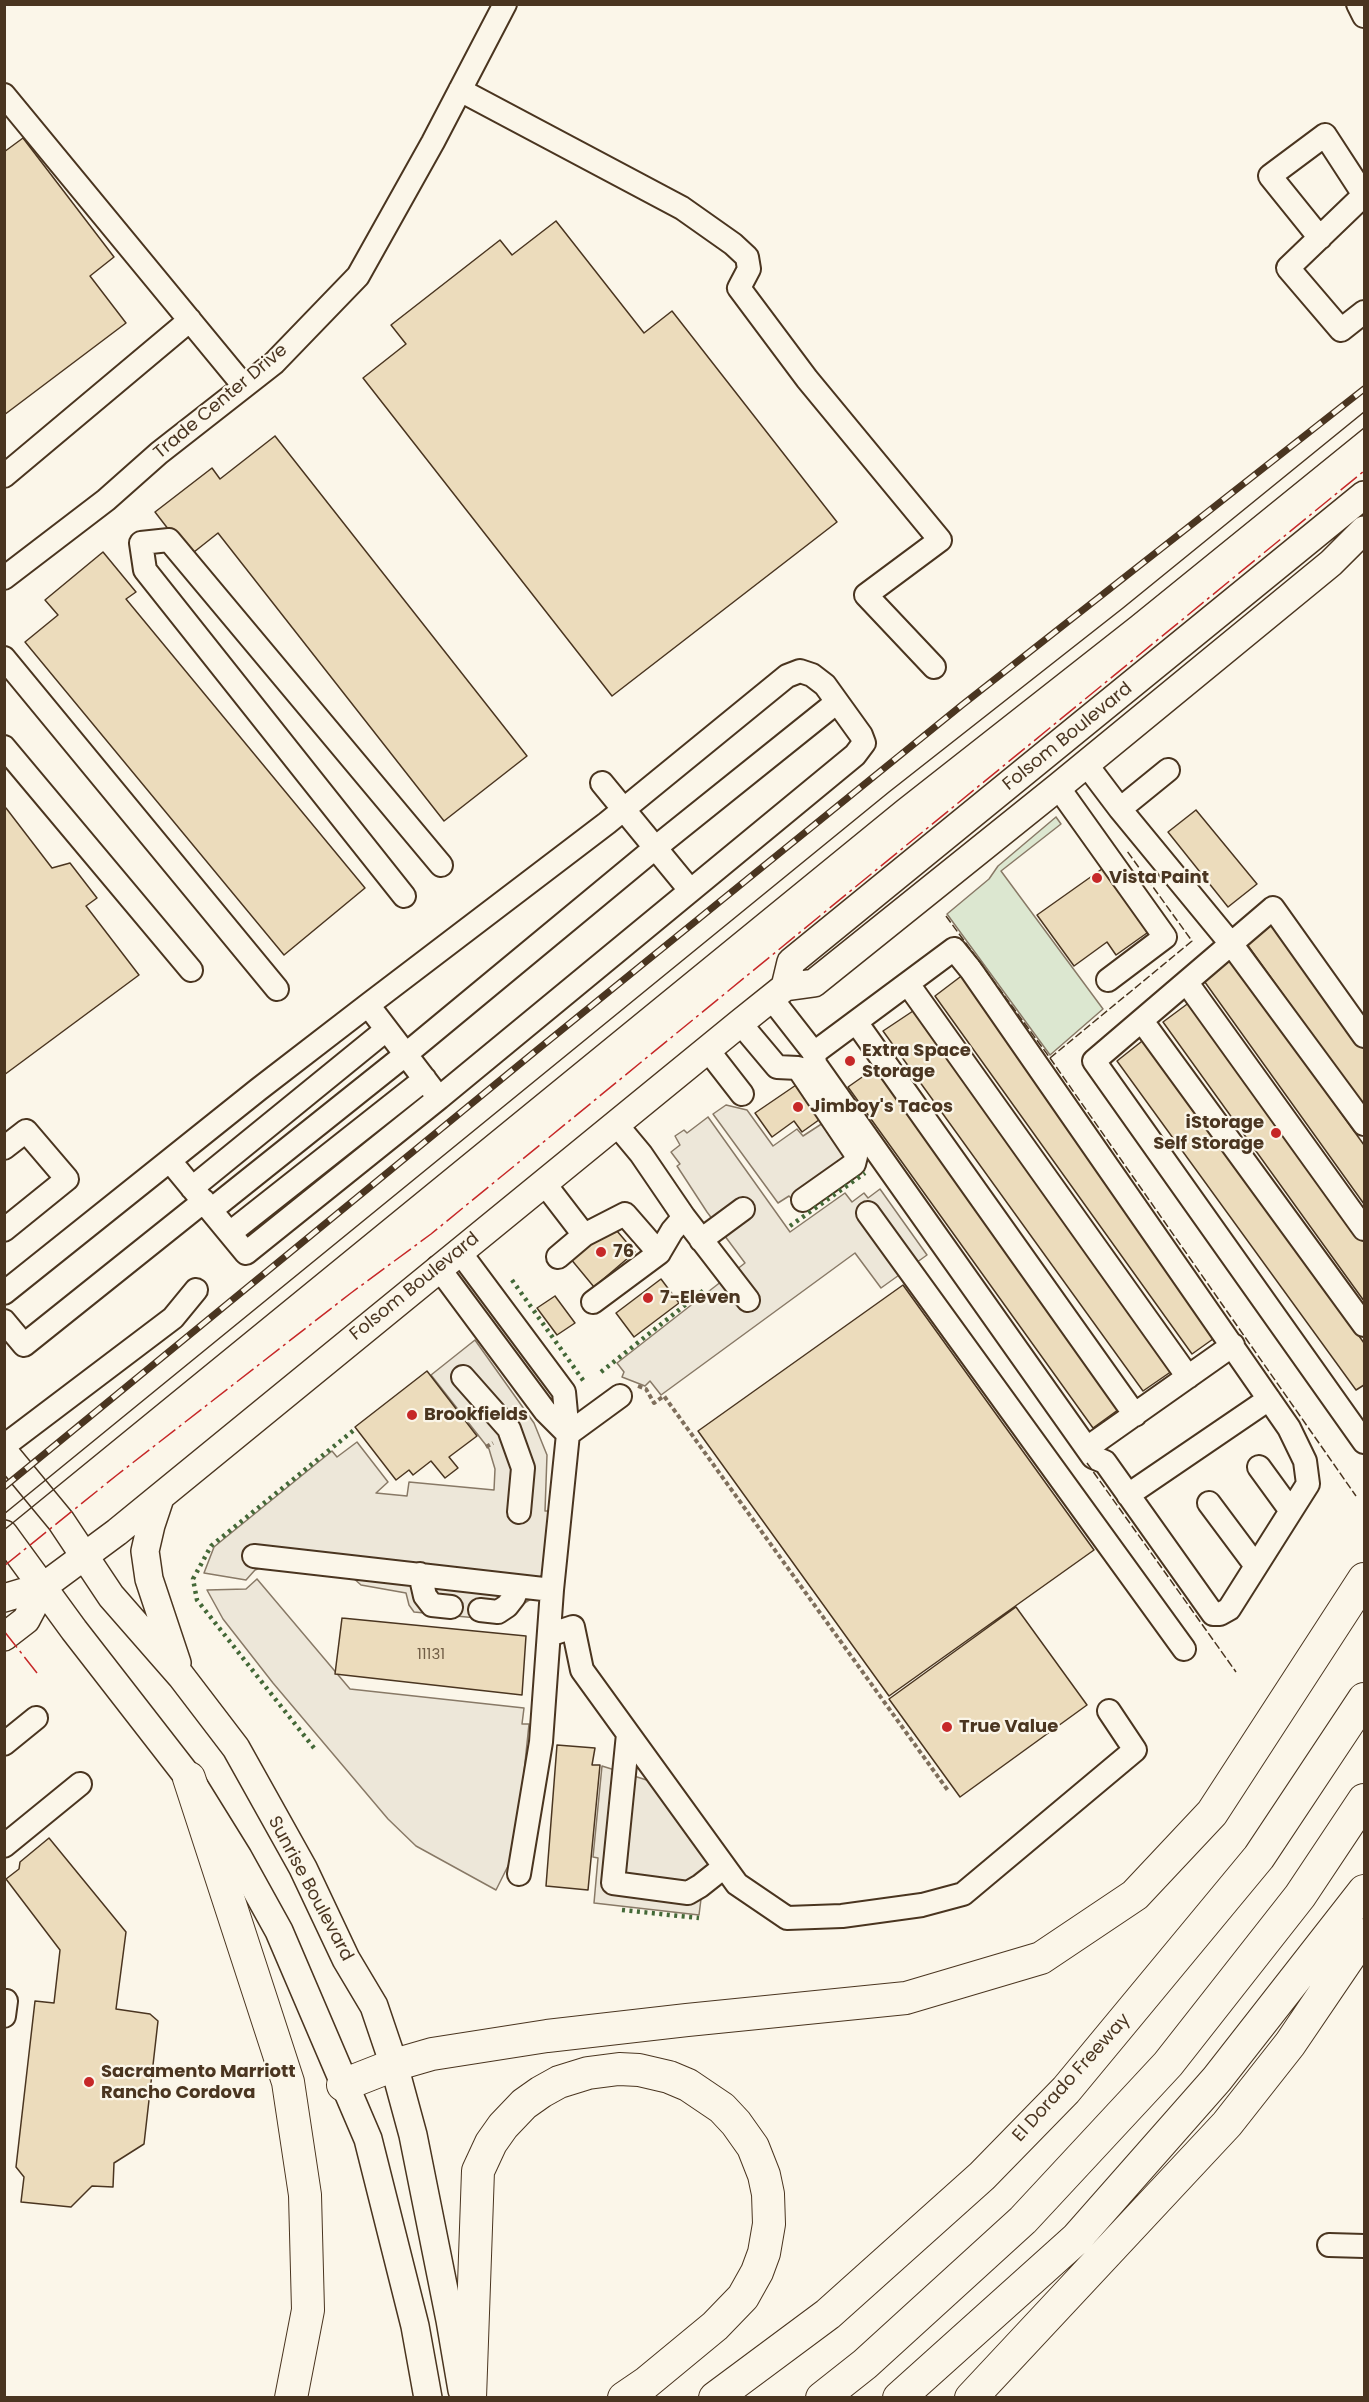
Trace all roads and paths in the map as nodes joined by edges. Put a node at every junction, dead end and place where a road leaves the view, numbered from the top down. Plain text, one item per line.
1 (505, 4) edge
2 (1358, 4) edge
3 (1365, 16) edge
4 (460, 90) junction
5 (4, 95) edge
6 (1320, 238) dead end
7 (1365, 312) edge
8 (190, 320) junction
9 (244, 386) junction
10 (4, 476) edge
11 (1365, 495) edge
12 (1365, 530) edge
13 (4, 578) edge
14 (4, 658) edge
15 (934, 667) dead end
16 (1131, 687) junction
17 (837, 702) junction
18 (4, 747) edge
19 (1086, 753) junction
20 (1168, 770) dead end
21 (602, 783) dead end
22 (1058, 787) junction
23 (624, 809) junction
24 (1120, 809) junction
25 (655, 848) junction
26 (441, 865) dead end
27 (690, 891) junction
28 (404, 896) dead end
29 (1232, 945) junction
30 (191, 970) dead end
31 (1108, 980) dead end
32 (1187, 983) junction
33 (908, 984) junction
34 (277, 989) dead end
35 (778, 992) junction
36 (368, 1005) junction
37 (1142, 1021) junction
38 (856, 1022) junction
39 (740, 1023) junction
40 (386, 1030) junction
41 (1365, 1036) edge
42 (707, 1049) junction
43 (814, 1053) junction
44 (405, 1055) junction
45 (425, 1079) junction
46 (742, 1094) dead end
47 (440, 1098) junction
48 (616, 1124) junction
49 (1365, 1124) edge
50 (4, 1148) edge
51 (170, 1161) junction
52 (544, 1183) junction
53 (202, 1200) junction
54 (803, 1200) dead end
55 (743, 1209) dead end
56 (868, 1213) dead end
57 (684, 1217) junction
58 (1365, 1228) edge
59 (4, 1230) edge
60 (230, 1233) junction
61 (584, 1235) junction
62 (701, 1240) junction
63 (459, 1251) junction
64 (659, 1253) junction
65 (558, 1257) dead end
66 (438, 1267) junction
67 (196, 1290) dead end
68 (4, 1293) edge
69 (748, 1300) dead end
70 (593, 1302) dead end
71 (4, 1321) edge
72 (1365, 1325) edge
73 (1233, 1346) junction
74 (463, 1377) dead end
75 (1188, 1377) junction
76 (628, 1390) joint
77 (1269, 1399) junction
78 (1135, 1415) junction
79 (568, 1434) junction
80 (1365, 1442) edge
81 (4, 1446) edge
82 (1087, 1448) junction
83 (4, 1452) edge
84 (1259, 1467) dead end
85 (1128, 1495) junction
86 (160, 1498) junction
87 (1209, 1503) dead end
88 (1291, 1511) junction
89 (519, 1512) dead end
90 (4, 1534) edge
91 (84, 1556) junction
92 (254, 1556) dead end
93 (1256, 1566) junction
94 (420, 1575) junction
95 (1365, 1579) edge
96 (45, 1586) junction
97 (518, 1586) junction
98 (552, 1590) junction
99 (4, 1598) edge
100 (450, 1607) dead end
101 (480, 1610) dead end
102 (549, 1635) junction
103 (4, 1637) edge
104 (1184, 1650) dead end
105 (181, 1676) junction
106 (1365, 1699) edge
107 (1109, 1711) dead end
108 (36, 1718) dead end
109 (628, 1734) junction
110 (4, 1744) edge
111 (189, 1778) junction
112 (80, 1784) dead end
113 (950, 1792) dead end
114 (1365, 1800) edge
115 (4, 1846) edge
116 (724, 1867) junction
117 (519, 1874) dead end
118 (1365, 1891) edge
119 (1365, 1935) edge
120 (394, 2065) junction
121 (343, 2085) junction
122 (1329, 2245) dead end
123 (1365, 2246) edge
124 (291, 2397) edge
125 (428, 2397) edge
126 (463, 2397) edge
127 (470, 2397) edge
128 (624, 2397) edge
129 (715, 2397) edge
130 (822, 2397) edge
131 (899, 2397) edge
132 (971, 2397) edge

1 - 4 street, Trade Center Drive
2 - 3 street
4 - 9 street, Trade Center Drive
4 - 15 street
5 - 8 street
6 - 7 street
8 - 9 street
8 - 10 street
9 - 13 street, Trade Center Drive
11 - 16 main road, Folsom Boulevard
12 - 19 main road, Folsom Boulevard
14 - 34 street
16 - 19 main road
16 - 35 main road, Folsom Boulevard
17 - 23 street
17 - 25 street
17 - 27 street
18 - 30 street
19 - 22 main road
19 - 24 street
20 - 24 street
21 - 23 street
22 - 31 street
22 - 35 main road, Folsom Boulevard
23 - 25 street
23 - 36 street
24 - 29 street
25 - 27 street
25 - 44 street
26 - 28 street
27 - 47 street
29 - 32 street
29 - 41 street
29 - 49 street
32 - 37 street
32 - 58 street
33 - 38 street
33 - 73 street
33 - 75 street
35 - 39 main road, Folsom Boulevard
35 - 43 street
36 - 40 street
36 - 51 street
37 - 72 street
37 - 80 street
38 - 43 street
38 - 78 street
39 - 42 main road, Folsom Boulevard
39 - 54 street
40 - 44 street
40 - 53 street
42 - 46 street
42 - 48 main road, Folsom Boulevard
43 - 82 street
44 - 45 street
44 - 53 street
45 - 47 street
45 - 60 street
47 - 60 street
48 - 52 main road, Folsom Boulevard
48 - 57 street
50 - 59 street
51 - 53 street
51 - 68 street
52 - 61 street
52 - 63 main road, Folsom Boulevard
53 - 60 street
53 - 71 street
55 - 62 street
56 - 104 street
57 - 62 street
57 - 64 street
61 - 64 street
61 - 65 street
62 - 69 street
63 - 66 main road, Folsom Boulevard
63 - 79 street
64 - 70 street
66 - 79 street
66 - 86 main road, Folsom Boulevard
67 - 81 street
73 - 75 street
73 - 77 street
74 - 89 street
75 - 78 street
76 - 79 street
76 - 113 path
77 - 85 street
77 - 88 street
78 - 82 street
79 - 98 street
82 - 85 street
83 - 91 main road, Sunrise Boulevard
84 - 88 street
85 - 93 street
86 - 91 main road, Folsom Boulevard
86 - 105 main road
87 - 93 street
88 - 93 street
90 - 96 main road
91 - 96 main road, Folsom Boulevard
91 - 105 main road, Sunrise Boulevard
92 - 94 street
94 - 97 street
94 - 100 street
95 - 120 highway
96 - 99 main road, Folsom Boulevard
96 - 103 main road, Folsom Boulevard
96 - 111 main road
97 - 98 street
97 - 101 street
98 - 102 street
102 - 109 street
102 - 117 street
105 - 120 main road, Sunrise Boulevard
106 - 129 highway, El Dorado Freeway
107 - 116 street
108 - 110 street
109 - 116 street
109 - 116 street
111 - 121 main road
111 - 124 highway
112 - 115 street
114 - 130 highway
118 - 131 highway
119 - 132 highway
120 - 121 highway
120 - 126 main road, Sunrise Boulevard
121 - 125 main road
122 - 123 street
127 - 128 highway

